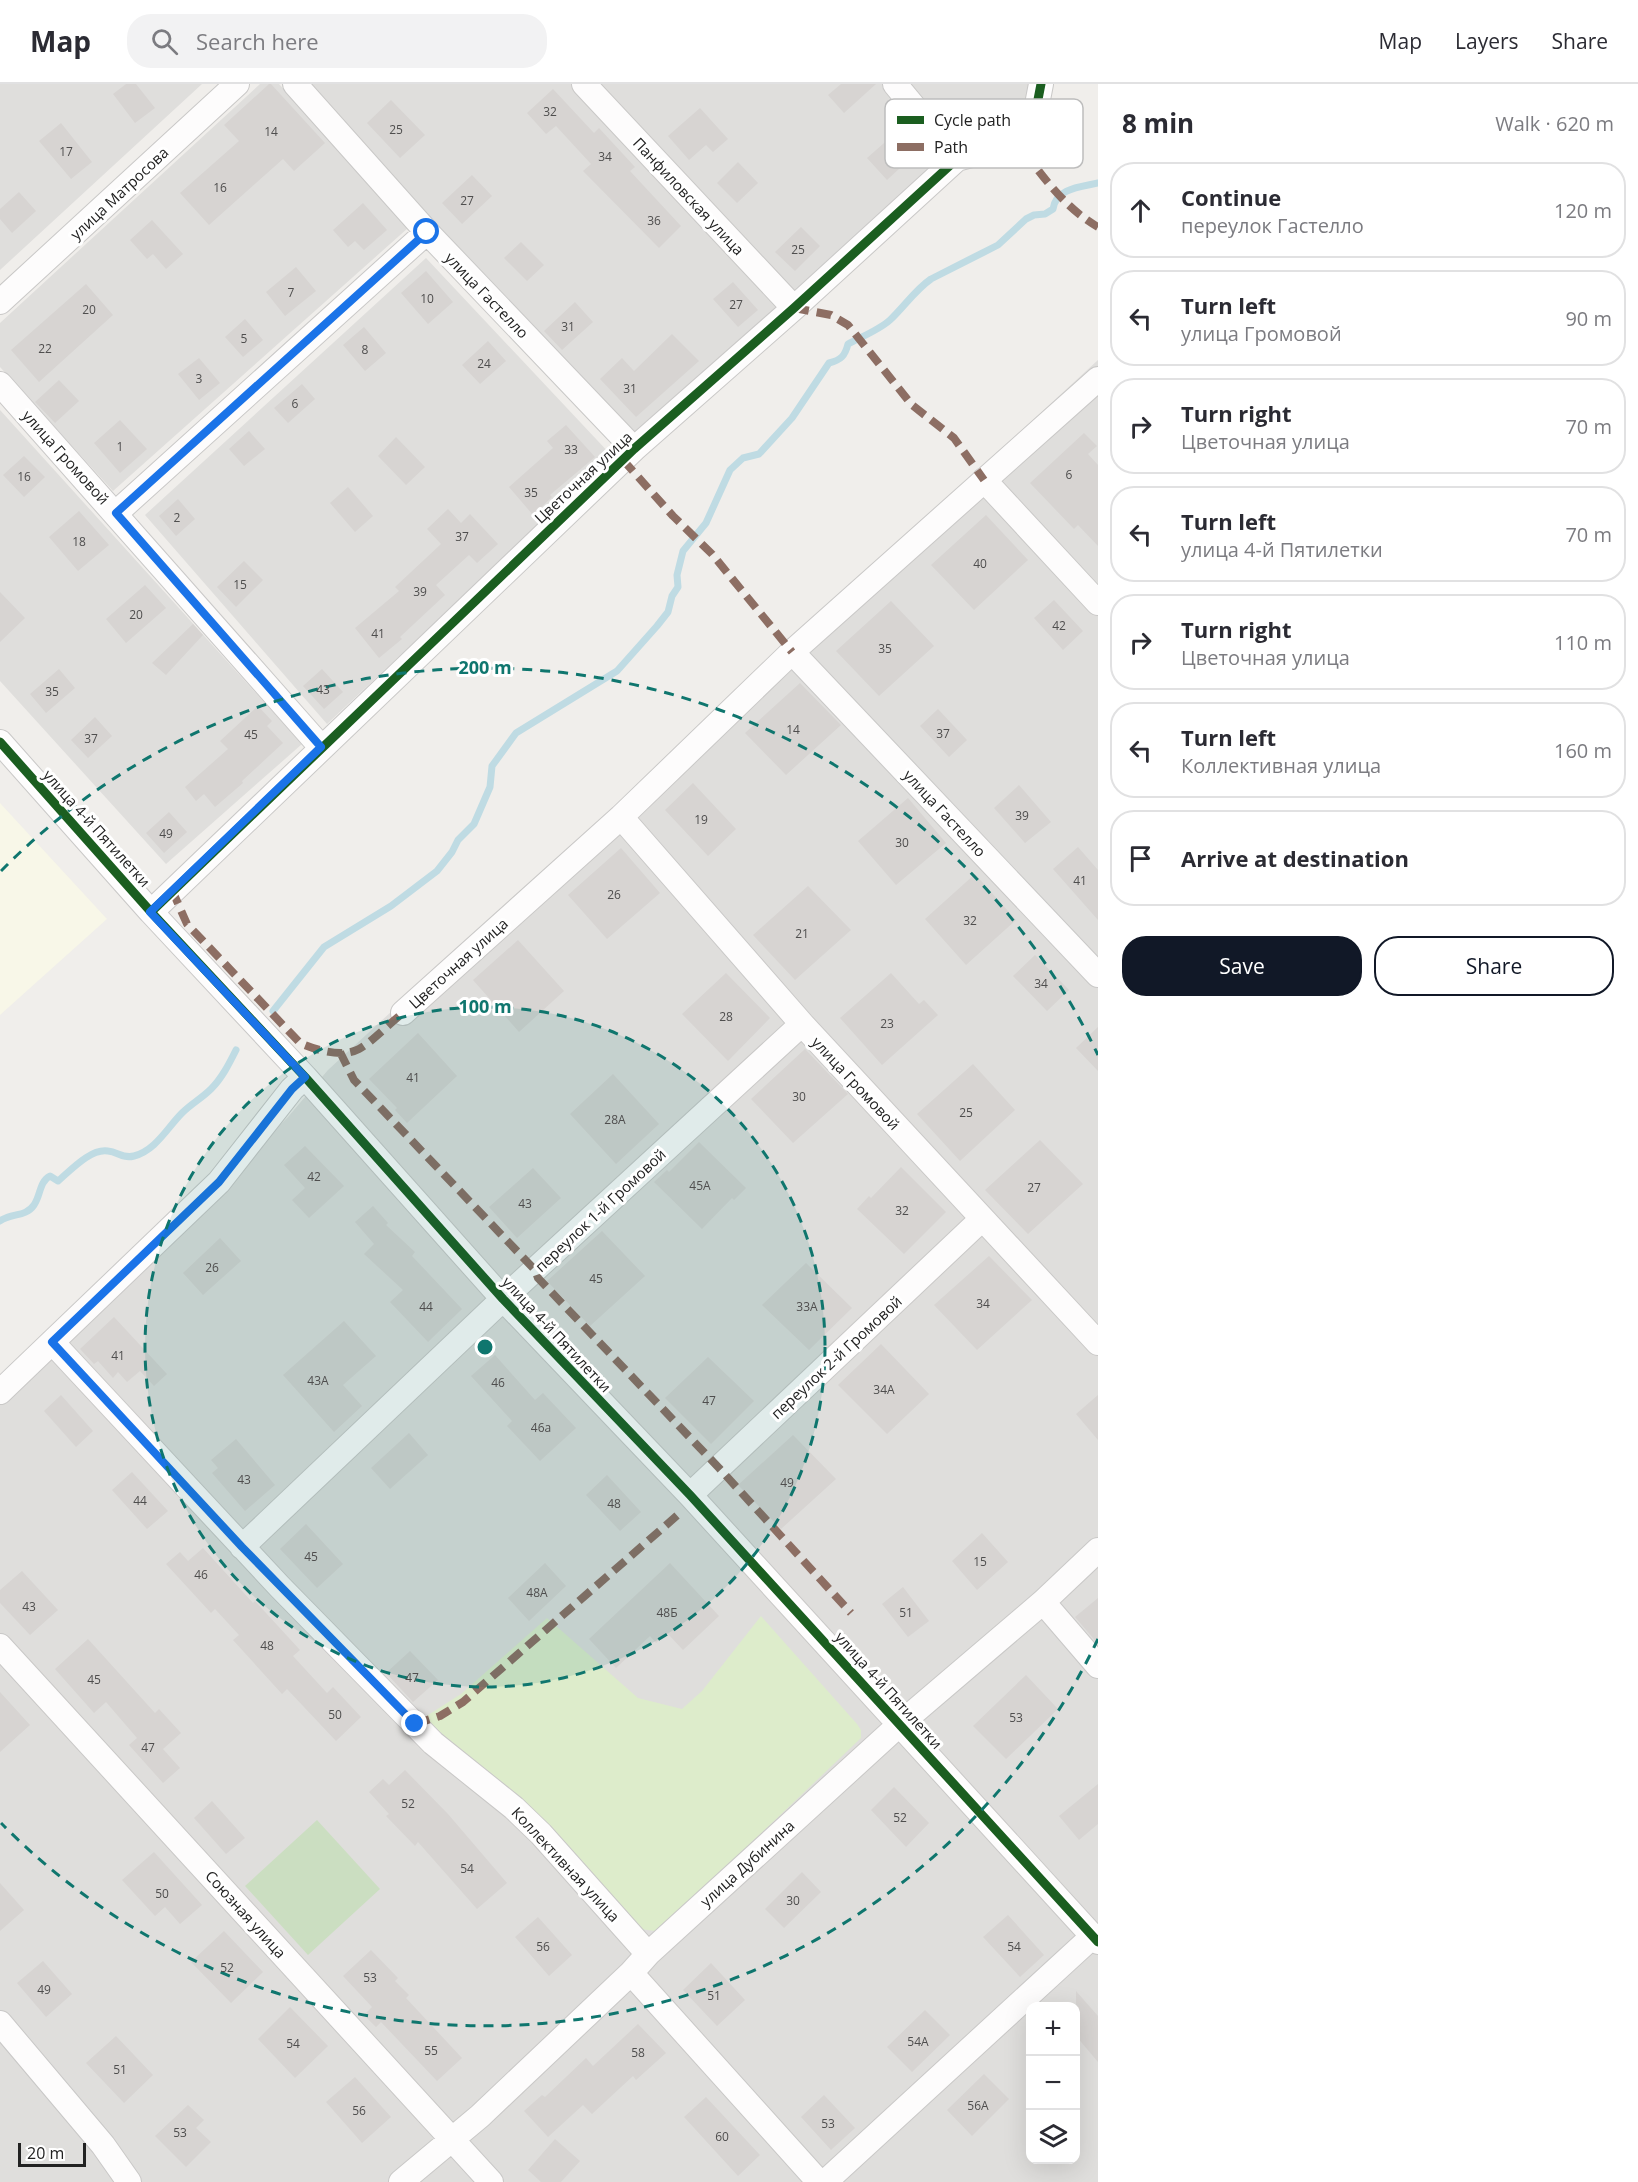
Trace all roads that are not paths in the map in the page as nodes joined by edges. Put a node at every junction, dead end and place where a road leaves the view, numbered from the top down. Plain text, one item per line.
1 (237, 84) edge
2 (295, 84) edge
3 (584, 84) edge
4 (895, 84) edge
5 (1041, 84) edge
6 (907, 99) edge
7 (1038, 99) edge
8 (947, 168) edge
9 (427, 232) junction
10 (0, 302) edge
11 (794, 308) junction
12 (1098, 379) edge
13 (0, 384) edge
14 (634, 449) junction
15 (984, 480) junction
16 (116, 513) junction
17 (1098, 603) edge
18 (792, 652) junction
19 (0, 742) edge
20 (321, 747) junction
21 (621, 817) junction
22 (150, 912) junction
23 (1098, 975) edge
24 (403, 1013) dead end
25 (802, 1024) junction
26 (305, 1077) junction
27 (982, 1219) junction
28 (503, 1299) junction
29 (52, 1342) junction
30 (1098, 1343) edge
31 (0, 1392) edge
32 (690, 1495) junction
33 (242, 1547) junction
34 (1098, 1550) edge
35 (1043, 1602) junction
36 (0, 1646) edge
37 (1098, 1666) edge
38 (900, 1724) junction
39 (1095, 1939) edge
40 (648, 1954) junction
41 (631, 1973) junction
42 (0, 2023) edge
43 (452, 2139) junction
44 (129, 2182) edge
45 (401, 2182) edge
46 (491, 2182) edge
47 (819, 2182) edge
48 (825, 2182) edge

1 - 10 street, улица Матросова
2 - 9 street, улица Гастелло
3 - 11 street, Панфиловская улица
4 - 6 street
5 - 7 street, Цветочная улица
8 - 11 street, Цветочная улица
9 - 14 street, улица Гастелло
9 - 16 street
11 - 14 street, Цветочная улица
12 - 15 street, Цветочная улица
13 - 16 street, улица Громовой
14 - 20 street, Цветочная улица
15 - 17 street
15 - 18 street, Цветочная улица
16 - 20 street, улица Громовой
18 - 21 street, Цветочная улица
18 - 23 street, улица Гастелло
19 - 22 street, улица 4-й Пятилетки
20 - 22 street, Цветочная улица
21 - 24 street, Цветочная улица
21 - 25 street, улица Громовой
22 - 26 street, улица 4-й Пятилетки
25 - 27 street, улица Громовой
25 - 28 street, переулок 1-й Громовой
26 - 28 street, улица 4-й Пятилетки
26 - 29 street
27 - 30 street, улица Громовой
27 - 32 street, переулок 2-й Громовой
28 - 32 street, улица 4-й Пятилетки
28 - 33 street, переулок 1-й Громовой
29 - 31 street
29 - 33 street, Коллективная улица
32 - 38 street, улица 4-й Пятилетки
33 - 40 street, Коллективная улица
34 - 35 street, улица Дубинина
35 - 37 street
35 - 38 street, улица Дубинина
36 - 43 street, Союзная улица
38 - 39 street, улица 4-й Пятилетки
38 - 40 street, улица Дубинина
39 - 48 street
40 - 41 street, улица Дубинина
41 - 43 street, улица Дубинина
41 - 47 street
42 - 44 street
43 - 45 street, улица Дубинина
43 - 46 street, Союзная улица

